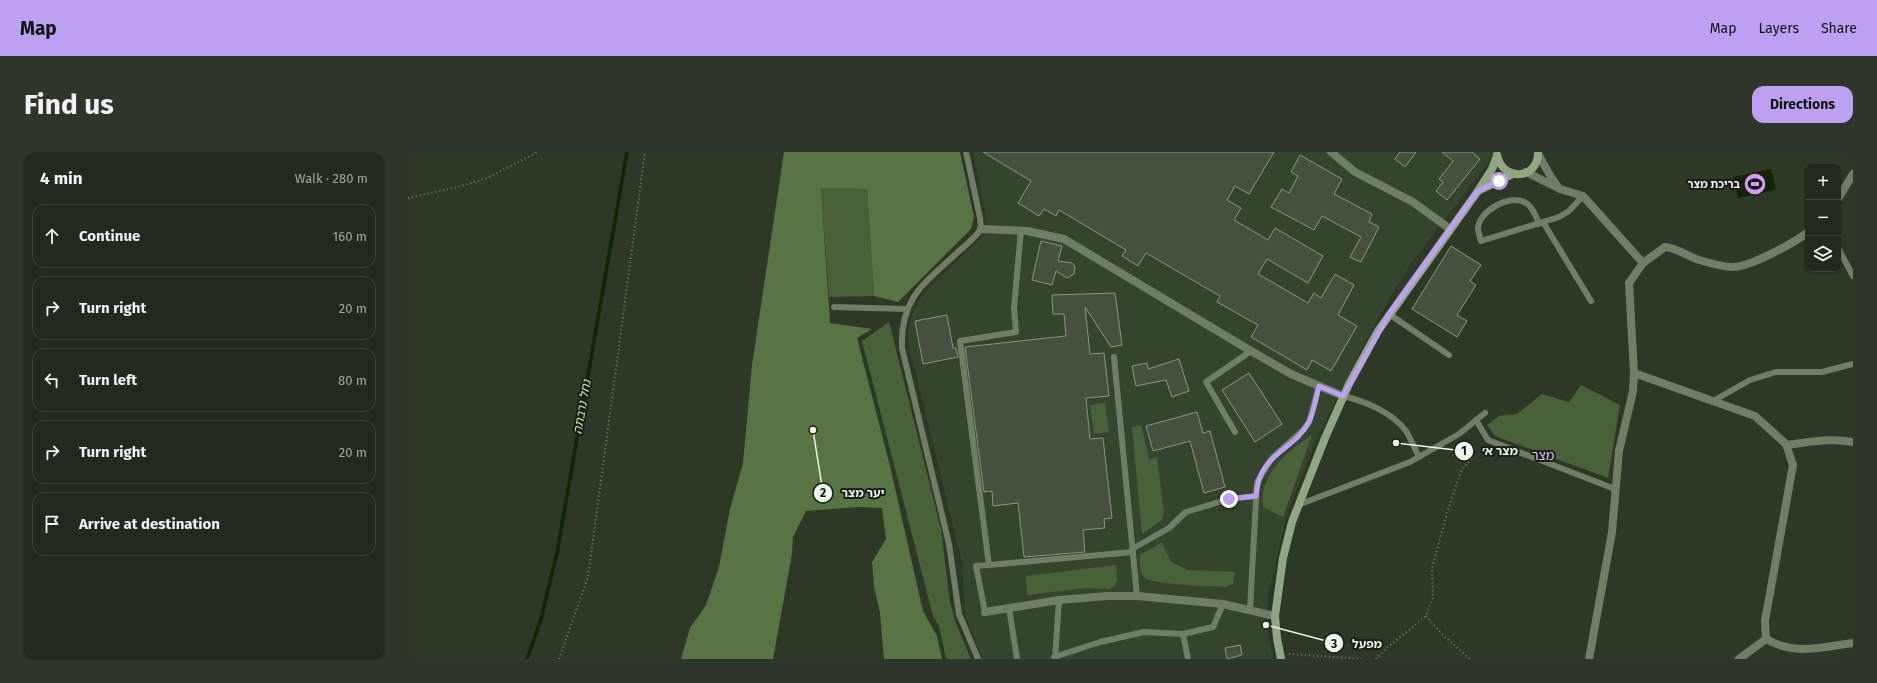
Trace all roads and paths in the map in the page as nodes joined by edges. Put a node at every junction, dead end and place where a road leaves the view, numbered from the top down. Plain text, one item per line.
1 (538, 152) edge
2 (645, 152) edge
3 (966, 152) edge
4 (1330, 152) edge
5 (1538, 153) edge
6 (1497, 154) edge
7 (1526, 172) junction
8 (1513, 174) junction
9 (1853, 174) edge
10 (1560, 189) junction
11 (1478, 191) junction
12 (1841, 193) edge
13 (1583, 196) junction
14 (408, 198) edge
15 (1541, 223) junction
16 (981, 229) junction
17 (1450, 229) junction
18 (1021, 230) junction
19 (1805, 234) edge
20 (1841, 254) edge
21 (1643, 263) junction
22 (1853, 276) edge
23 (1592, 301) dead end
24 (834, 307) dead end
25 (906, 309) junction
26 (1389, 314) junction
27 (1251, 351) junction
28 (1449, 355) dead end
29 (1114, 357) dead end
30 (1853, 364) edge
31 (1634, 373) junction
32 (1319, 386) junction
33 (1343, 396) junction
34 (1713, 401) junction
35 (1485, 413) dead end
36 (1476, 420) junction
37 (1235, 432) dead end
38 (1459, 434) junction
39 (1853, 442) edge
40 (1787, 445) junction
41 (1419, 457) junction
42 (1615, 489) junction
43 (1256, 496) junction
44 (1298, 505) junction
45 (1132, 551) junction
46 (989, 565) junction
47 (1137, 596) junction
48 (1059, 600) junction
49 (1223, 604) junction
50 (1009, 608) junction
51 (1250, 609) junction
52 (985, 612) joint
53 (1275, 616) junction
54 (1426, 616) junction
55 (1183, 634) junction
56 (1766, 639) junction
57 (1853, 643) edge
58 (1281, 656) edge
59 (1055, 658) edge
60 (559, 659) edge
61 (978, 659) edge
62 (1017, 659) edge
63 (1188, 659) edge
64 (1364, 659) edge
65 (1376, 659) edge
66 (1470, 659) edge
67 (1588, 659) edge
68 (1739, 659) edge

1 - 14 path
2 - 60 path
3 - 16 lane
4 - 17 street
5 - 7 street
5 - 10 street
6 - 8 street
6 - 11 street
7 - 8 street
7 - 10 street
8 - 11 street
9 - 12 street
10 - 13 street
11 - 17 street
13 - 15 lane
13 - 21 street
15 - 15 lane
15 - 23 lane
16 - 18 street
16 - 25 lane
17 - 26 street
18 - 27 street
18 - 46 lane
19 - 21 street
20 - 22 lane
21 - 31 street
24 - 25 lane
25 - 61 lane
26 - 28 lane
26 - 33 street
27 - 32 street
27 - 37 lane
29 - 45 lane
30 - 34 lane
31 - 34 street
31 - 42 street
32 - 33 street
32 - 43 lane
33 - 41 lane
33 - 44 street
34 - 40 street
35 - 36 lane
36 - 38 lane
36 - 42 lane
38 - 41 lane
38 - 54 path
39 - 40 street
40 - 56 street
41 - 44 lane
42 - 67 street
43 - 45 lane
43 - 51 lane
44 - 53 street
45 - 46 lane
45 - 47 lane
46 - 52 lane
47 - 48 street
47 - 49 street
48 - 50 street
48 - 59 lane
49 - 51 street
49 - 55 lane
50 - 52 street
50 - 62 lane
51 - 53 street
53 - 58 street
54 - 65 path
54 - 66 path
55 - 59 lane
55 - 63 lane
56 - 57 street
56 - 68 street
58 - 64 path

